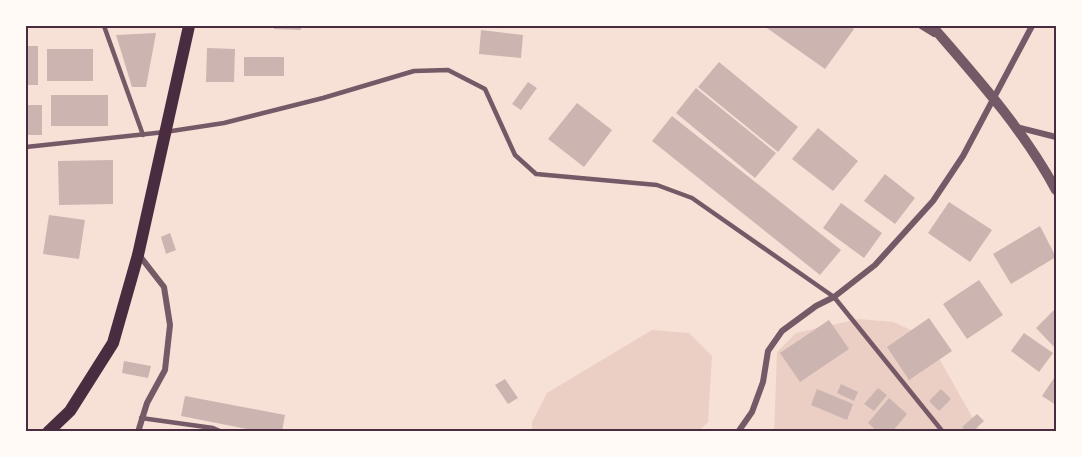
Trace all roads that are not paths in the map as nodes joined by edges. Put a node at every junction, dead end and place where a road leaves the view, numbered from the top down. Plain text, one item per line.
1 (104, 26) edge
2 (189, 26) edge
3 (921, 26) edge
4 (932, 26) edge
5 (1032, 26) edge
6 (947, 43) junction
7 (995, 99) junction
8 (1016, 127) junction
9 (165, 132) junction
10 (143, 135) junction
11 (1056, 137) edge
12 (26, 147) edge
13 (1056, 190) edge
14 (138, 255) junction
15 (834, 297) junction
16 (141, 418) junction
17 (48, 432) edge
18 (138, 432) edge
19 (222, 432) edge
20 (738, 432) edge
21 (943, 432) edge

1 - 10 lane
2 - 9 main road
3 - 6 street
4 - 6 street
5 - 7 street
6 - 7 street
7 - 8 street
7 - 15 street
8 - 11 street
8 - 13 street
9 - 10 lane
9 - 14 main road
9 - 15 lane
10 - 12 lane
14 - 16 street
14 - 17 main road
15 - 20 street
15 - 21 lane
16 - 18 street
16 - 19 lane

